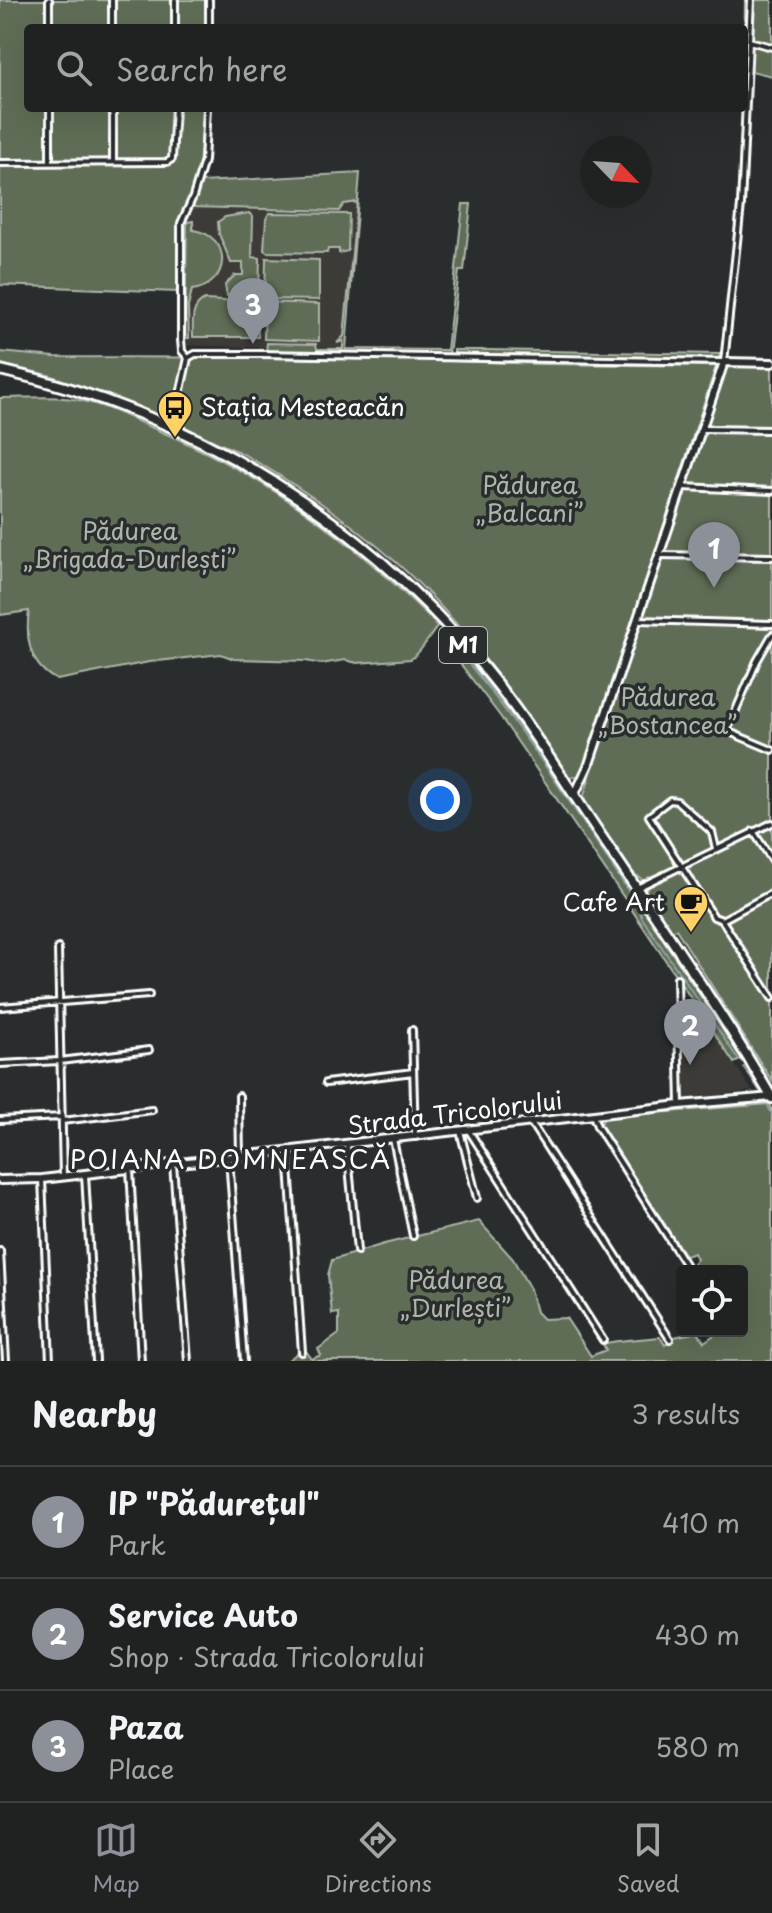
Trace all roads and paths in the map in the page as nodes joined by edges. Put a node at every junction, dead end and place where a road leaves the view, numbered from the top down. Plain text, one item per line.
1 (49, 0) edge
2 (112, 0) edge
3 (175, 0) edge
4 (209, 0) edge
5 (751, 0) edge
6 (49, 24) edge
7 (112, 24) edge
8 (175, 24) edge
9 (209, 24) edge
10 (749, 41) junction
11 (772, 47) edge
12 (748, 62) edge
13 (50, 112) edge
14 (113, 112) edge
15 (175, 112) edge
16 (207, 112) edge
17 (746, 112) edge
18 (50, 162) junction
19 (113, 162) junction
20 (0, 163) edge
21 (188, 358) junction
22 (724, 362) junction
23 (772, 363) edge
24 (0, 370) edge
25 (173, 426) junction
26 (703, 429) junction
27 (772, 430) edge
28 (683, 487) junction
29 (772, 491) edge
30 (660, 555) junction
31 (772, 557) edge
32 (638, 620) junction
33 (772, 624) edge
34 (772, 635) edge
35 (772, 750) edge
36 (574, 796) junction
37 (772, 823) edge
38 (753, 831) junction
39 (716, 849) junction
40 (772, 860) edge
41 (681, 866) junction
42 (636, 889) junction
43 (772, 893) edge
44 (722, 920) junction
45 (58, 948) dead end
46 (677, 978) dead end
47 (149, 995) dead end
48 (772, 998) edge
49 (59, 1004) junction
50 (0, 1007) edge
51 (412, 1030) dead end
52 (149, 1050) dead end
53 (60, 1061) junction
54 (0, 1064) edge
55 (413, 1072) junction
56 (326, 1083) dead end
57 (239, 1096) dead end
58 (772, 1098) edge
59 (680, 1105) junction
60 (152, 1110) dead end
61 (593, 1115) junction
62 (62, 1119) junction
63 (0, 1120) edge
64 (531, 1123) junction
65 (460, 1131) junction
66 (469, 1131) junction
67 (415, 1137) junction
68 (393, 1139) junction
69 (347, 1145) junction
70 (288, 1152) junction
71 (240, 1157) junction
72 (229, 1158) junction
73 (173, 1164) junction
74 (130, 1169) junction
75 (85, 1175) junction
76 (63, 1177) junction
77 (42, 1179) junction
78 (0, 1180) edge
79 (477, 1198) dead end
80 (413, 1236) dead end
81 (0, 1251) edge
82 (357, 1251) dead end
83 (685, 1264) dead end
84 (670, 1339) dead end
85 (603, 1340) dead end
86 (302, 1352) dead end
87 (6, 1361) edge
88 (50, 1361) edge
89 (96, 1361) edge
90 (141, 1361) edge
91 (188, 1361) edge
92 (244, 1361) edge

1 - 6 street
2 - 7 street
3 - 8 street
4 - 9 street
5 - 10 street
10 - 11 street
10 - 12 street
13 - 18 street
14 - 19 street
15 - 19 street
16 - 21 street
17 - 22 street
18 - 19 street
18 - 20 street
21 - 22 street
21 - 25 street
22 - 23 street
22 - 26 street
24 - 25 highway, M1
25 - 36 highway, M1
26 - 27 street
26 - 28 street
28 - 29 street
28 - 30 street
30 - 31 street
30 - 32 street
32 - 33 street
32 - 36 street
34 - 35 street
36 - 42 highway, M1
37 - 38 street
38 - 39 street
38 - 40 street
39 - 41 street
39 - 41 street
41 - 42 street
41 - 44 street
42 - 58 highway, M1
43 - 44 street
44 - 48 street
45 - 49 street
46 - 59 street
47 - 49 street
49 - 50 street
49 - 53 street
51 - 55 street
52 - 53 street
53 - 54 street
53 - 62 street
55 - 56 street
55 - 67 street
57 - 71 street
58 - 59 street, Strada Tricolorului
59 - 61 street, Strada Tricolorului
60 - 62 street
61 - 64 street, Strada Tricolorului
61 - 83 street
62 - 63 street
62 - 76 street
64 - 66 street, Strada Tricolorului
64 - 84 street
65 - 66 street, Strada Tricolorului
65 - 67 street, Strada Tricolorului
65 - 79 street
66 - 85 street
67 - 68 street, Strada Tricolorului
68 - 69 street, Strada Tricolorului
68 - 80 street
69 - 70 street, Strada Tricolorului
69 - 82 street
70 - 71 street, Strada Tricolorului
70 - 86 street
71 - 72 street, Strada Tricolorului
72 - 73 street, Strada Tricolorului
72 - 92 street
73 - 74 street, Strada Tricolorului
73 - 91 street
74 - 75 street, Strada Tricolorului
74 - 90 street
75 - 76 street, Strada Tricolorului
75 - 89 street
76 - 77 street, Strada Tricolorului
77 - 78 street, Strada Tricolorului
77 - 88 street
81 - 87 street

